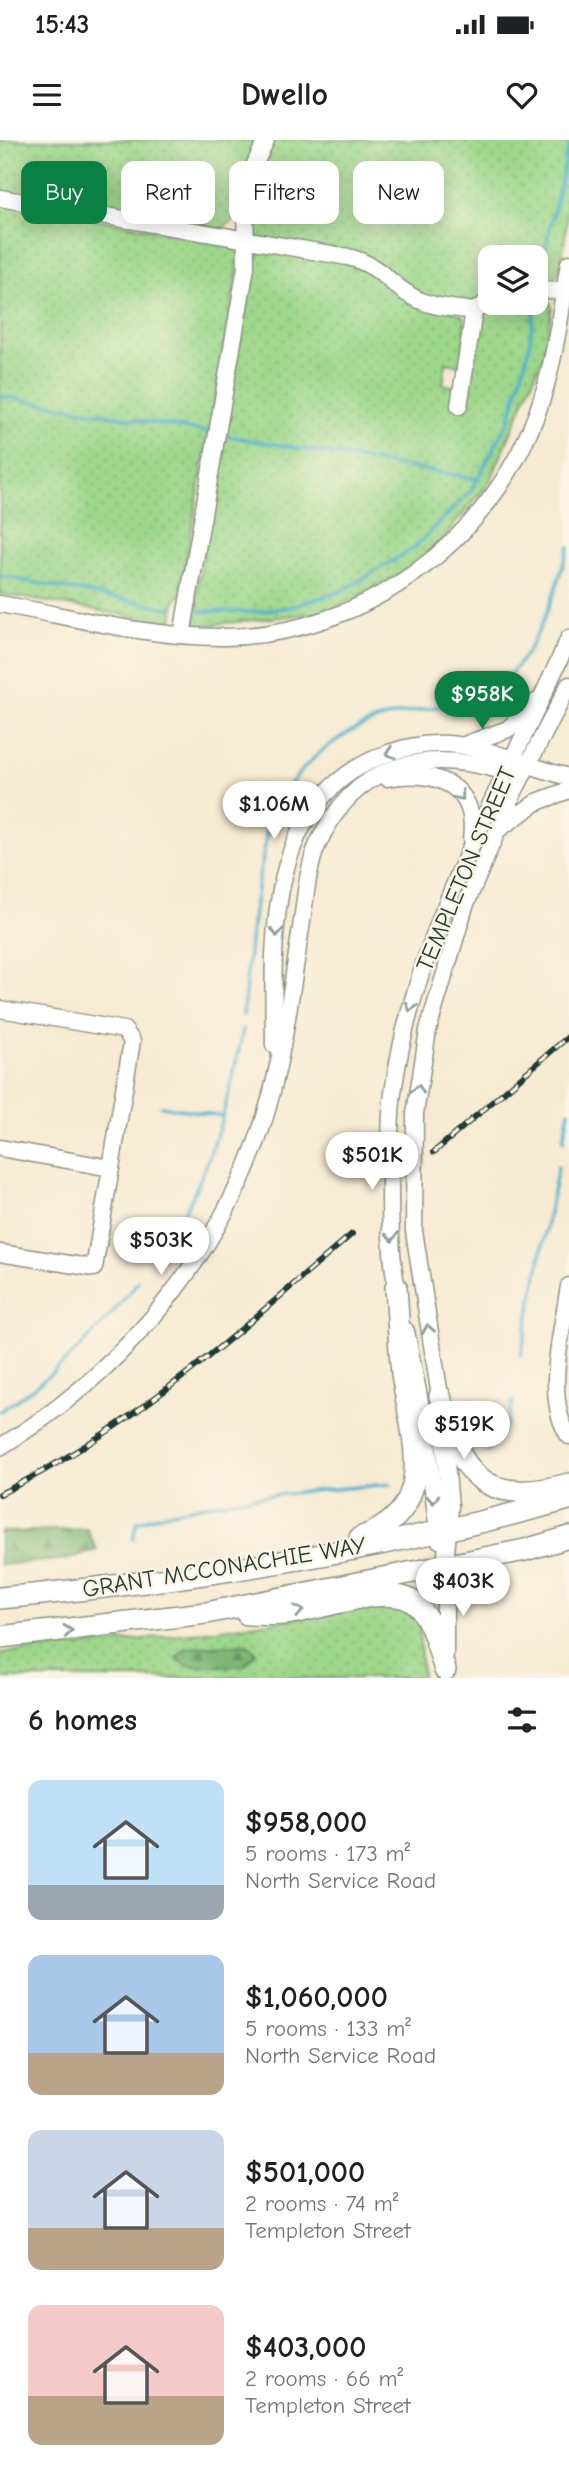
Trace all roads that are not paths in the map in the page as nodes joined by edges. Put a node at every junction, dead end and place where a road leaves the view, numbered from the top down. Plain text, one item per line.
1 (266, 140) edge
2 (0, 198) edge
3 (247, 240) junction
4 (569, 263) edge
5 (548, 290) edge
6 (564, 291) junction
7 (478, 308) edge
8 (474, 311) junction
9 (459, 406) dead end
10 (0, 604) edge
11 (181, 635) junction
12 (569, 638) edge
13 (555, 670) junction
14 (569, 685) edge
15 (457, 745) junction
16 (510, 765) junction
17 (528, 767) junction
18 (569, 777) edge
19 (569, 790) edge
20 (354, 794) junction
21 (499, 829) junction
22 (469, 852) junction
23 (0, 1009) edge
24 (275, 1072) junction
25 (0, 1148) edge
26 (111, 1168) junction
27 (0, 1253) edge
28 (569, 1286) edge
29 (396, 1287) junction
30 (566, 1323) edge
31 (440, 1396) junction
32 (569, 1436) edge
33 (0, 1447) edge
34 (569, 1484) edge
35 (569, 1499) edge
36 (443, 1530) junction
37 (569, 1539) edge
38 (445, 1566) junction
39 (201, 1575) junction
40 (0, 1598) edge
41 (206, 1614) junction
42 (0, 1637) edge
43 (445, 1674) edge

1 - 3 street
2 - 3 street
3 - 8 street
3 - 11 street
4 - 6 street
5 - 6 street
6 - 11 street
7 - 8 street
8 - 9 street
10 - 11 street
12 - 13 street, TEMPLETON STREET
13 - 15 street
13 - 16 street, TEMPLETON STREET
14 - 17 street, TEMPLETON STREET
15 - 16 street
15 -> 24 street
16 - 17 street
16 - 20 street
16 - 22 street, TEMPLETON STREET
17 - 18 street
17 - 21 street, TEMPLETON STREET
19 - 21 street
20 -> 22 street
20 - 24 street
31 -> 21 street, TEMPLETON STREET
22 -> 29 street, TEMPLETON STREET
23 - 26 street
24 - 33 street
25 - 26 street
26 - 27 street
28 - 30 street
29 -> 36 street, TEMPLETON STREET
29 - 39 main road
30 - 32 street
31 - 34 main road
31 - 36 street, TEMPLETON STREET
35 - 36 main road, GRANT MCCONACHIE WAY
36 - 38 street, TEMPLETON STREET
36 - 39 main road, GRANT MCCONACHIE WAY
37 - 38 main road, GRANT MCCONACHIE WAY
38 - 41 main road, GRANT MCCONACHIE WAY
38 - 43 street, TEMPLETON STREET
39 - 40 main road, GRANT MCCONACHIE WAY
42 -> 41 main road, GRANT MCCONACHIE WAY
41 -> 43 main road

